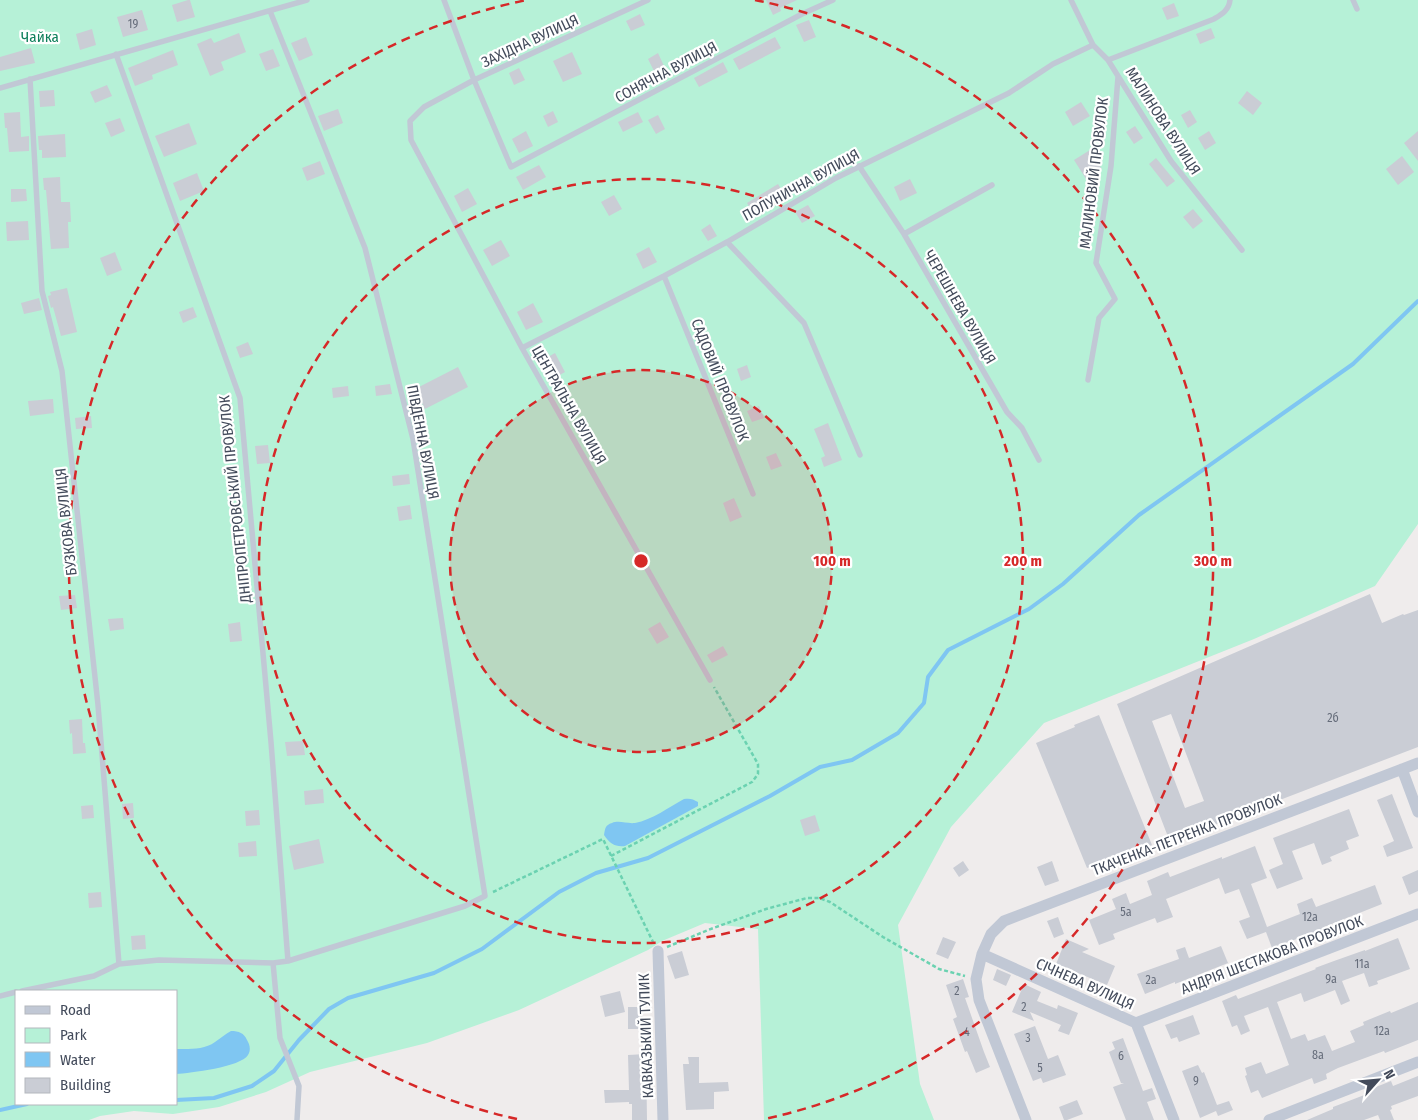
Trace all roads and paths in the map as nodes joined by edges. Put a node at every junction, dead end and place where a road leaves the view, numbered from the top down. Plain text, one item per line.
1 (306, 0) edge
2 (444, 0) edge
3 (648, 0) edge
4 (833, 0) edge
5 (1071, 0) edge
6 (1230, 0) edge
7 (1353, 0) edge
8 (1357, 9) dead end
9 (270, 10) junction
10 (1093, 45) junction
11 (116, 54) junction
12 (1108, 60) junction
13 (1118, 77) junction
14 (30, 79) junction
15 (474, 80) junction
16 (0, 88) edge
17 (411, 140) joint
18 (859, 166) junction
19 (992, 185) dead end
20 (904, 234) junction
21 (727, 242) junction
22 (1242, 250) dead end
23 (664, 276) junction
24 (522, 348) junction
25 (1088, 380) dead end
26 (860, 455) dead end
27 (1039, 460) dead end
28 (752, 494) dead end
29 (710, 680) joint
30 (1418, 763) edge
31 (1402, 769) junction
32 (1418, 812) edge
33 (611, 856) junction
34 (485, 896) junction
35 (1418, 914) edge
36 (658, 952) junction
37 (982, 954) junction
38 (288, 961) junction
39 (273, 963) junction
40 (119, 964) junction
41 (976, 979) junction
42 (27, 990) edge
43 (15, 992) edge
44 (0, 996) edge
45 (1136, 1023) junction
46 (1418, 1062) edge
47 (297, 1120) edge
48 (663, 1120) edge
49 (1026, 1120) edge
50 (1174, 1120) edge
51 (1269, 1120) edge

1 - 9 lane
2 - 15 lane
3 - 15 lane, ЗАХІДНА ВУЛИЦЯ
4 - 15 lane, СОНЯЧНА ВУЛИЦЯ
5 - 10 lane, МАЛИНОВА ВУЛИЦЯ
6 - 12 lane
7 - 8 lane
9 - 11 lane
9 - 34 lane, ПІВДЕННА ВУЛИЦЯ
10 - 12 lane, МАЛИНОВА ВУЛИЦЯ
10 - 18 lane, ПОЛУНИЧНА ВУЛИЦЯ
11 - 14 lane
11 - 38 lane, ДНІПРОПЕТРОВСЬКИЙ ПРОВУЛОК
12 - 13 lane, МАЛИНОВА ВУЛИЦЯ
13 - 22 lane, МАЛИНОВА ВУЛИЦЯ
13 - 25 lane, МАЛИНОВИЙ ПРОВУЛОК
14 - 16 lane
14 - 40 lane, БУЗКОВА ВУЛИЦЯ
15 - 17 lane, ЗАХІДНА ВУЛИЦЯ
17 - 24 lane, ЦЕНТРАЛЬНА ВУЛИЦЯ
18 - 20 lane, ЧЕРЕШНЕВА ВУЛИЦЯ
18 - 21 lane, ПОЛУНИЧНА ВУЛИЦЯ
19 - 20 lane
20 - 27 lane, ЧЕРЕШНЕВА ВУЛИЦЯ
21 - 23 lane, ПОЛУНИЧНА ВУЛИЦЯ
21 - 26 lane
23 - 24 lane, ПОЛУНИЧНА ВУЛИЦЯ
23 - 28 lane, САДОВИЙ ПРОВУЛОК
24 - 29 lane, ЦЕНТРАЛЬНА ВУЛИЦЯ
29 - 33 path
30 - 31 street, ТКАЧЕНКА-ПЕТРЕНКА ПРОВУЛОК
31 - 32 street
31 - 37 street, ТКАЧЕНКА-ПЕТРЕНКА ПРОВУЛОК
33 - 34 path
33 - 36 path
34 - 38 lane
35 - 45 street, АНДРІЯ ШЕСТАКОВА ПРОВУЛОК
36 - 41 path
36 - 48 street, КАВКАЗЬКИЙ ТУПИК
37 - 41 street, ТКАЧЕНКА-ПЕТРЕНКА ПРОВУЛОК
37 - 45 street, СІЧНЕВА ВУЛИЦЯ
38 - 39 lane
39 - 40 lane
39 - 47 lane
40 - 42 lane
41 - 49 street
43 - 44 lane
45 - 50 street, СІЧНЕВА ВУЛИЦЯ
46 - 51 street

